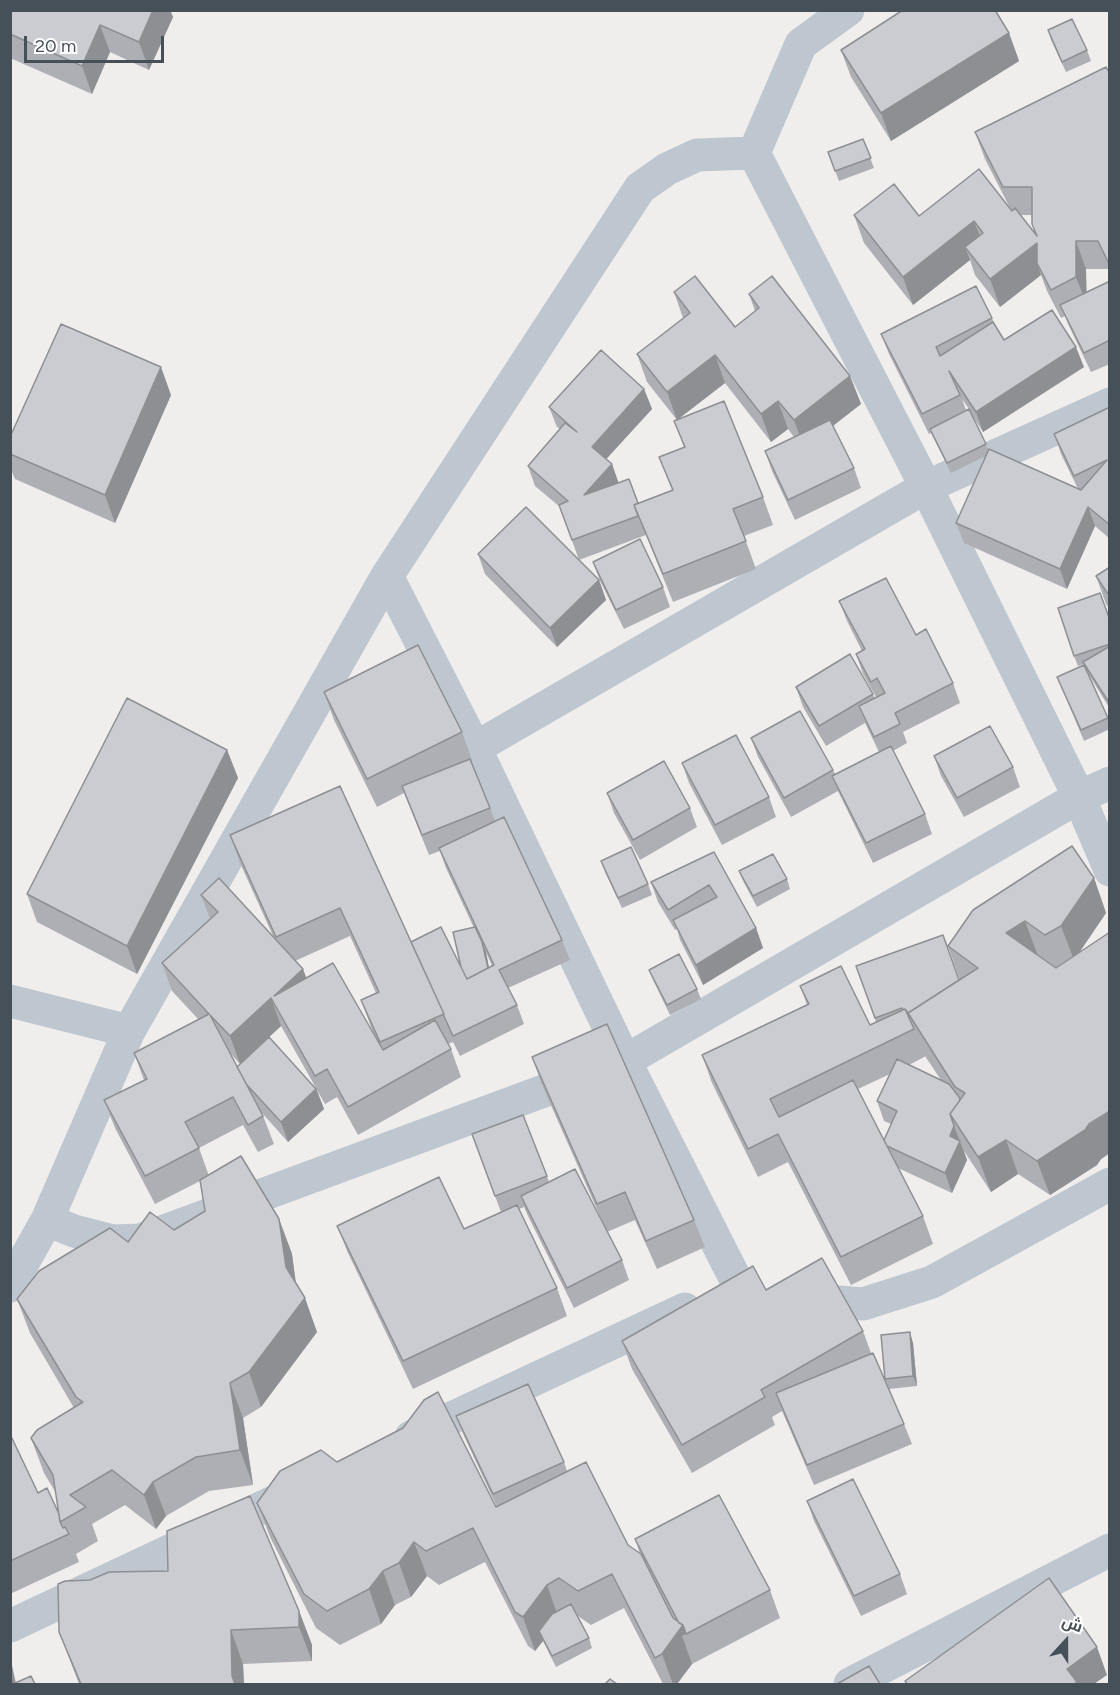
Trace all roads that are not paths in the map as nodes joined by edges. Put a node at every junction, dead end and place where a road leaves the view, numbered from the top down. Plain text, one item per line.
1 (848, 10) edge
2 (754, 153) junction
3 (1110, 404) edge
4 (926, 487) junction
5 (387, 576) junction
6 (475, 748) junction
7 (1110, 783) edge
8 (1078, 797) junction
9 (1110, 870) edge
10 (10, 1001) edge
11 (129, 1030) junction
12 (625, 1061) junction
13 (1110, 1184) edge
14 (47, 1220) junction
15 (738, 1284) junction
16 (10, 1286) edge
17 (380, 1452) edge
18 (326, 1477) edge
19 (1110, 1550) edge
20 (10, 1626) edge
21 (850, 1684) edge

1 - 2 street
2 - 4 street
2 - 5 street
3 - 4 street
4 - 6 street
4 - 8 street
5 - 6 street
5 - 11 street
6 - 12 street
7 - 8 street
8 - 9 street
8 - 12 street
10 - 11 street
11 - 14 street
12 - 14 street
12 - 15 street
13 - 15 street
14 - 16 street
15 - 17 street
18 - 20 street
19 - 21 street

